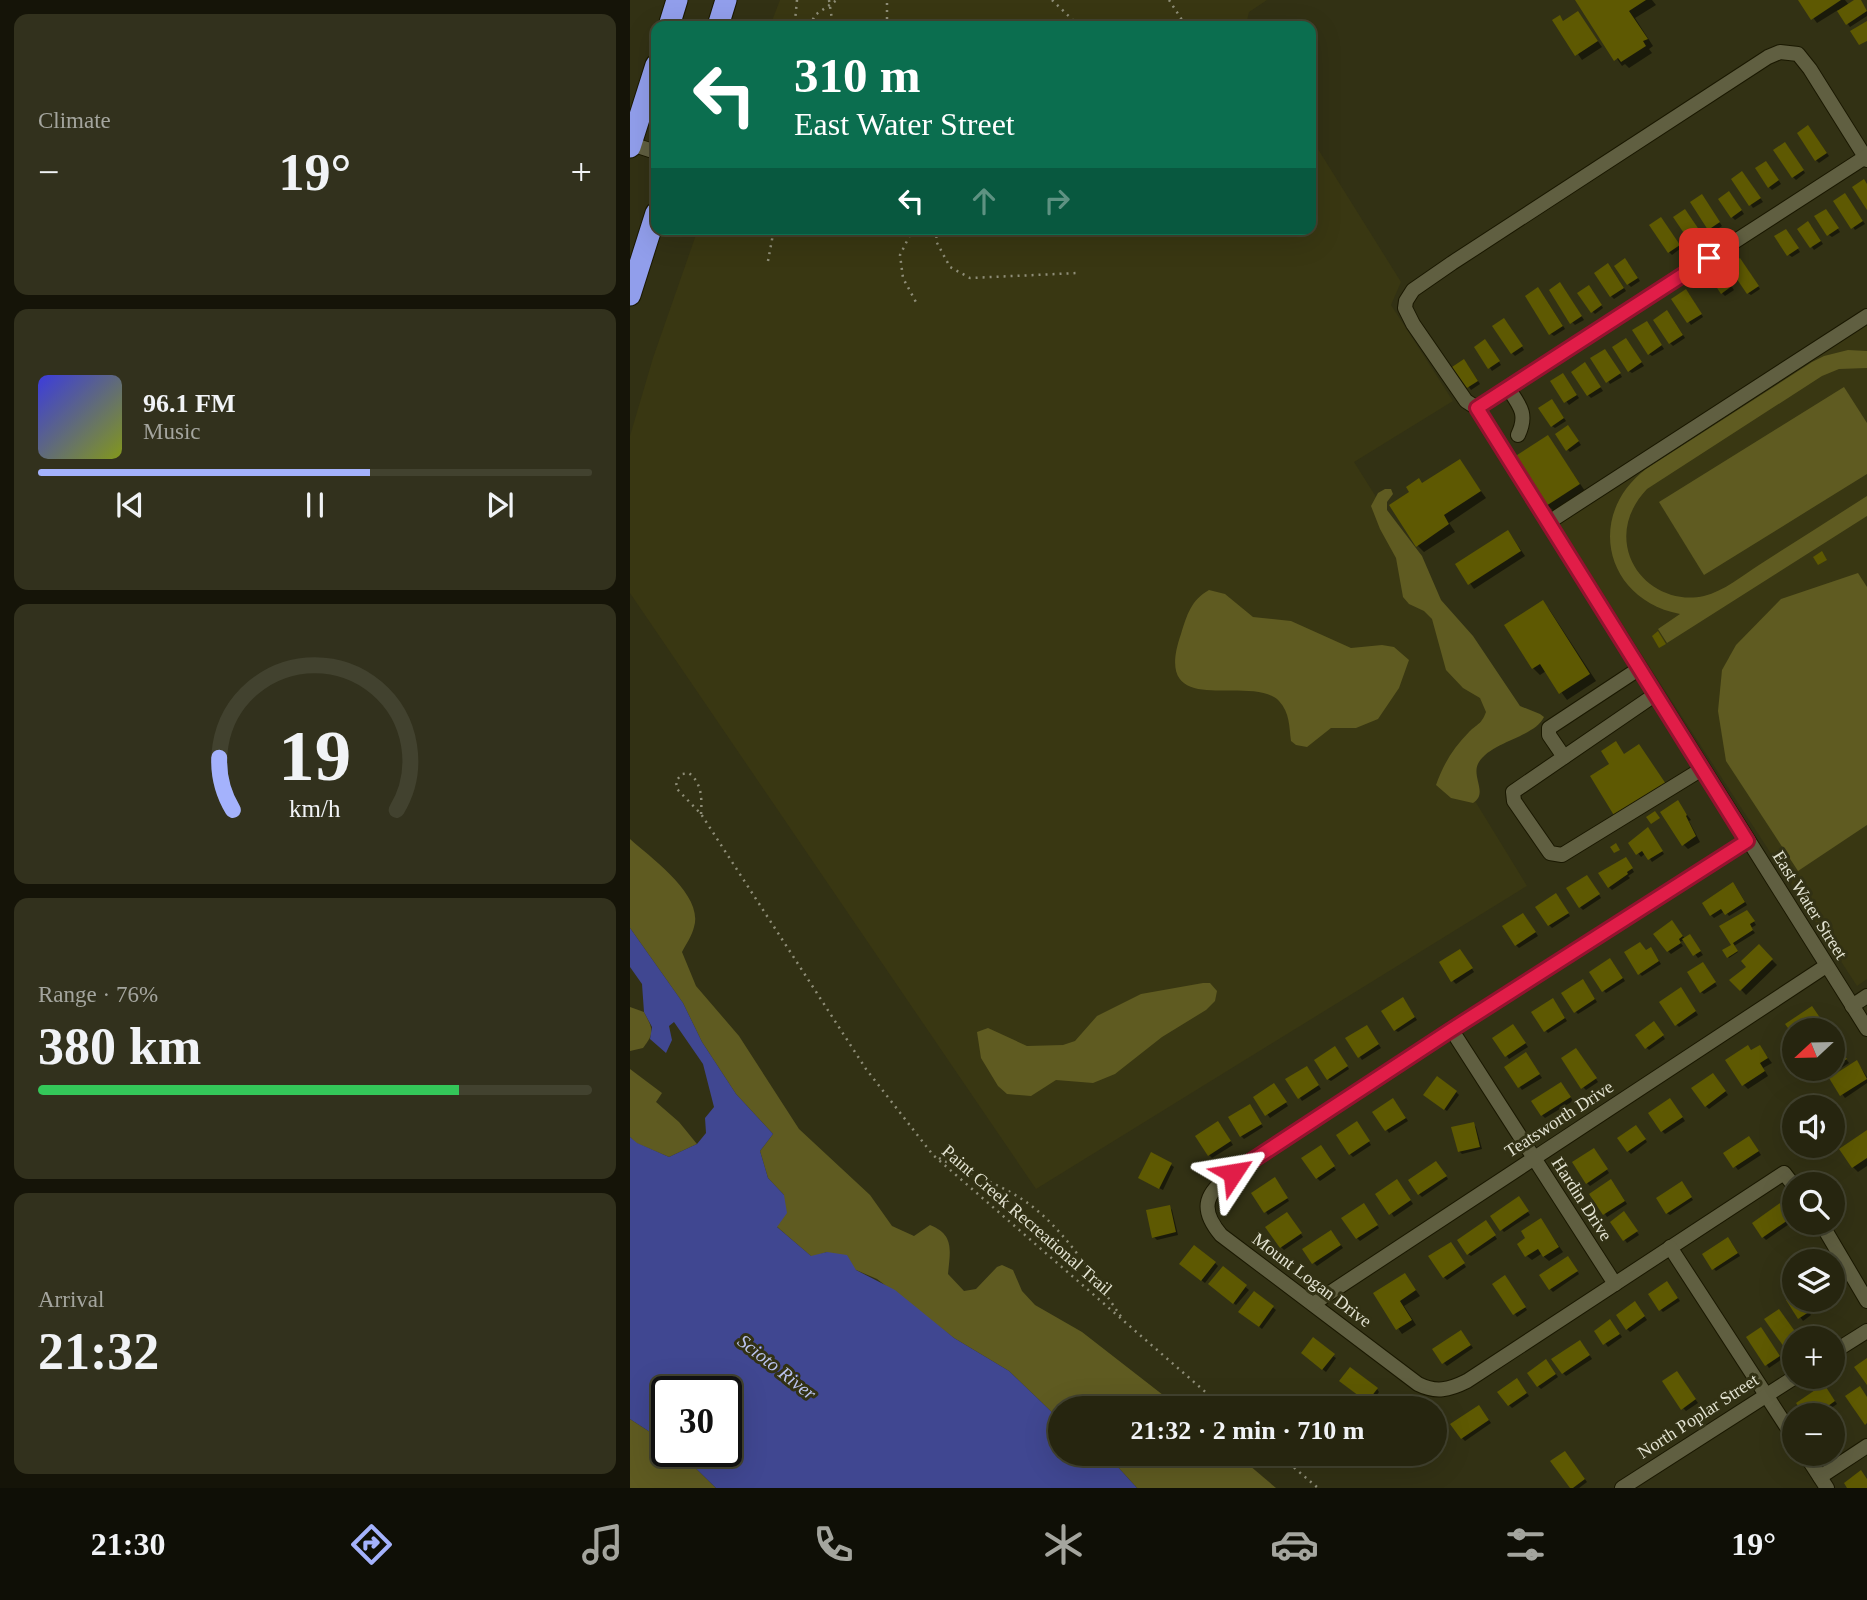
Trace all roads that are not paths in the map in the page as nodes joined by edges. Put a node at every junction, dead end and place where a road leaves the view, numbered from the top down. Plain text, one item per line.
1 (677, 0) edge
2 (726, 0) edge
3 (670, 21) edge
4 (720, 21) edge
5 (651, 81) edge
6 (630, 146) edge
7 (651, 151) edge
8 (1866, 158) edge
9 (651, 229) edge
10 (630, 295) edge
11 (1867, 316) edge
12 (1508, 388) junction
13 (1477, 408) junction
14 (1518, 435) dead end
15 (1549, 522) junction
16 (1640, 668) junction
17 (1656, 694) junction
18 (1564, 757) junction
19 (1702, 769) junction
20 (1747, 841) junction
21 (1826, 966) junction
22 (1867, 996) edge
23 (1852, 1006) junction
24 (1867, 1029) edge
25 (1451, 1030) junction
26 (1533, 1159) junction
27 (1782, 1173) edge
28 (1828, 1235) edge
29 (1670, 1247) junction
30 (1615, 1284) junction
31 (1867, 1301) edge
32 (1313, 1304) junction
33 (1867, 1331) edge
34 (1845, 1345) edge
35 (1782, 1386) edge
36 (1766, 1396) junction
37 (1782, 1420) edge
38 (1867, 1446) edge
39 (1813, 1466) edge
40 (1824, 1482) edge
41 (1622, 1488) edge

1 - 3 highway
2 - 4 highway
5 - 6 highway
6 - 7 street
8 - 12 street
8 - 13 street, East Water Street
9 - 10 highway
11 - 15 street
12 - 13 street
12 - 14 street
13 - 15 street, East Water Street
15 - 16 street, East Water Street
16 - 17 street, East Water Street
16 - 18 street
17 - 18 street
17 - 19 street, East Water Street
18 - 19 street
19 - 20 street, East Water Street
20 - 21 street, East Water Street
20 - 25 street, Mount Logan Drive
21 - 23 street, East Water Street
21 - 26 street, Teatsworth Drive
22 - 23 street
23 - 24 street, East Water Street
25 - 26 street, Hardin Drive
25 - 32 street, Mount Logan Drive
26 - 30 street, Hardin Drive
26 - 32 street, Teatsworth Drive
27 - 29 street, Mount Logan Drive
28 - 31 street
29 - 30 street, Mount Logan Drive
29 - 36 street
30 - 32 street, Mount Logan Drive
33 - 34 street
35 - 36 street, North Poplar Street
36 - 37 street
36 - 41 street, North Poplar Street
38 - 40 street
39 - 40 street

